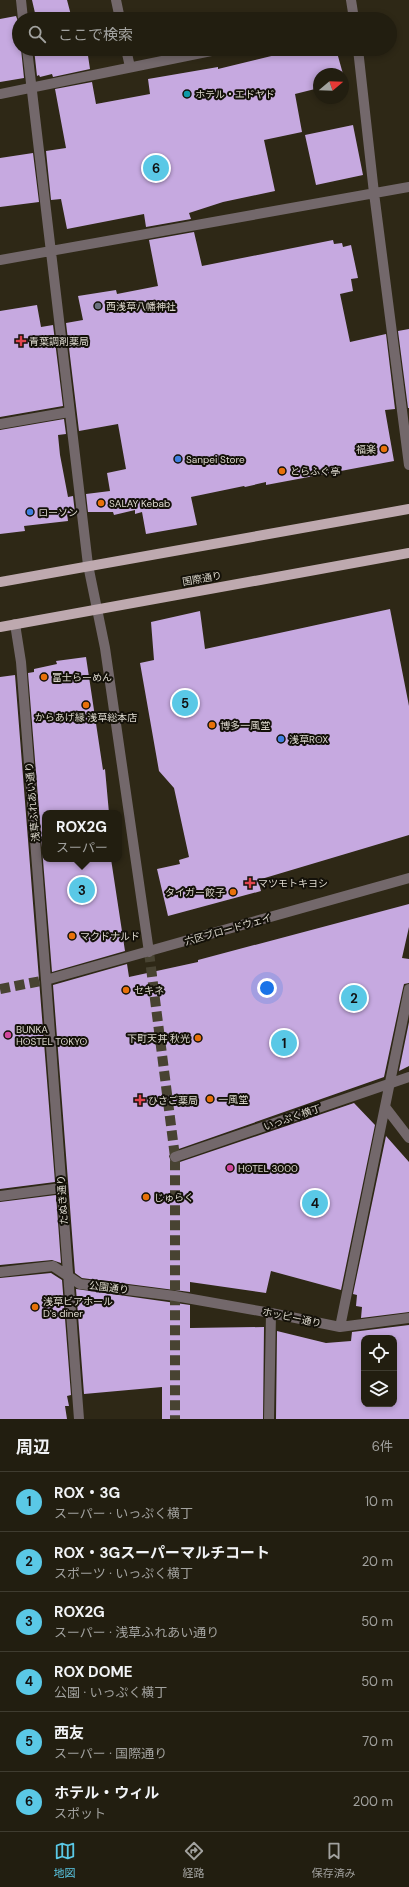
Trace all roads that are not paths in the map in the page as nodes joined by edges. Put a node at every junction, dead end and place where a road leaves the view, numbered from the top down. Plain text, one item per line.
1 (21, 0) edge
2 (116, 0) edge
3 (351, 0) edge
4 (22, 12) edge
5 (119, 12) edge
6 (353, 12) edge
7 (28, 56) edge
8 (128, 56) edge
9 (186, 56) edge
10 (359, 56) edge
11 (130, 67) junction
12 (31, 87) junction
13 (0, 94) edge
14 (409, 187) edge
15 (374, 193) junction
16 (50, 250) junction
17 (0, 260) edge
18 (69, 412) junction
19 (0, 424) edge
20 (409, 465) edge
21 (409, 508) edge
22 (409, 552) edge
23 (88, 565) junction
24 (0, 582) edge
25 (98, 610) junction
26 (15, 624) junction
27 (0, 627) edge
28 (409, 878) edge
29 (149, 952) junction
30 (46, 980) junction
31 (409, 989) edge
32 (409, 1078) edge
33 (390, 1084) junction
34 (386, 1108) junction
35 (409, 1138) edge
36 (175, 1157) dead end
37 (61, 1188) junction
38 (0, 1196) edge
39 (0, 1272) edge
40 (67, 1275) junction
41 (175, 1296) joint
42 (271, 1312) junction
43 (409, 1318) edge
44 (340, 1327) junction
45 (79, 1419) edge
46 (270, 1419) edge

1 - 4 street
2 - 5 street
3 - 6 street
7 - 12 street
8 - 11 street
9 - 11 street
10 - 15 street
11 - 12 street
12 - 13 street
12 - 16 street
14 - 15 street
15 - 16 street
15 - 20 street
16 - 17 street
16 - 18 street
18 - 19 street
18 - 23 street
21 - 23 main road
22 - 25 main road, 国際通り
23 - 24 main road
23 - 25 street
25 - 26 main road, 国際通り
25 - 29 street
26 - 27 main road, 国際通り
26 - 30 street, 浅草ふれあい通り
28 - 29 street, 六区ブロードウェイ
29 - 30 street, 六区ブロードウェイ
30 - 37 street, たぬき通り
31 - 33 street
32 - 33 street, いっぷく横丁
33 - 34 street
33 - 36 street, いっぷく横丁
34 - 35 street
34 - 44 street
37 - 38 street
37 - 40 street, たぬき通り
39 - 40 street, 公園通り
40 - 41 street, 公園通り
40 - 45 street, たぬき通り
41 - 42 street, ホッピー通り
42 - 44 street, ホッピー通り
42 - 46 street
43 - 44 street, ホッピー通り

